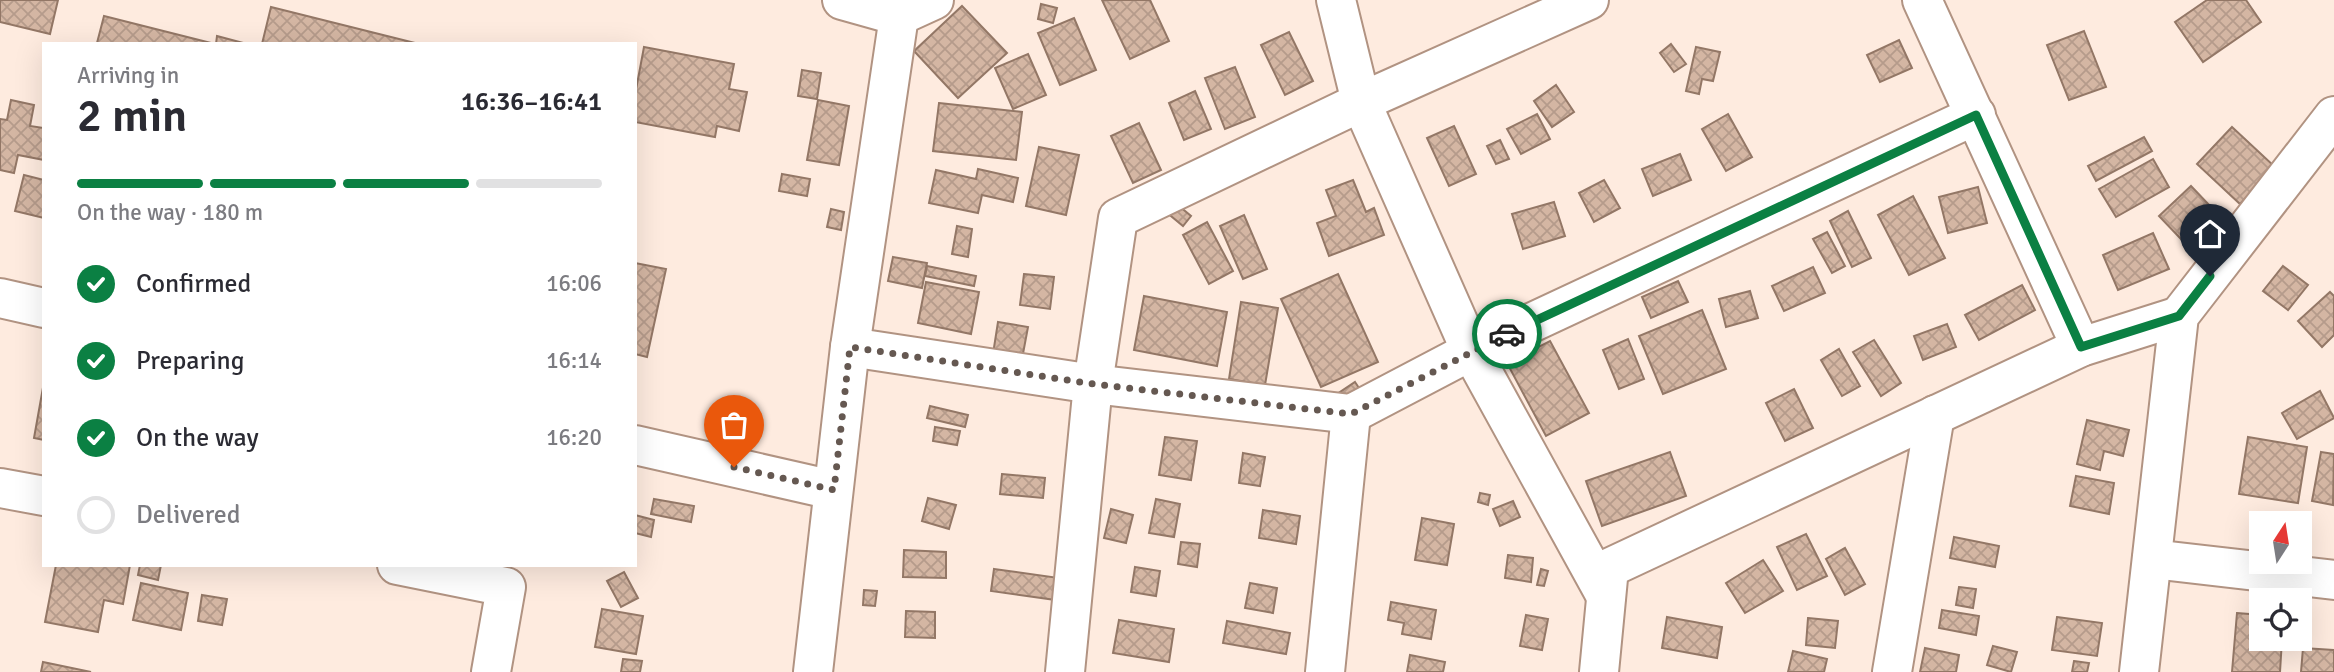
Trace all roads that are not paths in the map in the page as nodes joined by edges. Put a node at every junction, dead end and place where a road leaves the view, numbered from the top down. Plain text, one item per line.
1 (842, 0) edge
2 (934, 0) edge
3 (1336, 0) edge
4 (1589, 0) edge
5 (1922, 0) edge
6 (899, 16) junction
7 (1361, 102) junction
8 (1976, 115) junction
9 (2334, 116) edge
10 (0, 298) edge
11 (42, 308) edge
12 (2179, 316) junction
13 (850, 347) junction
14 (2081, 347) junction
15 (1471, 351) junction
16 (1093, 384) junction
17 (1351, 414) junction
18 (1935, 415) junction
19 (637, 444) edge
20 (0, 488) edge
21 (834, 490) junction
22 (42, 496) edge
23 (2152, 559) junction
24 (407, 567) edge
25 (2334, 580) edge
26 (1606, 596) junction
27 (491, 672) edge
28 (813, 672) edge
29 (1065, 672) edge
30 (1325, 672) edge
31 (1599, 672) edge
32 (1892, 672) edge
33 (2139, 672) edge

1 - 6 street
2 - 6 street
3 - 7 street
4 - 7 street
5 - 8 street
6 - 13 street
7 - 15 street
7 - 16 street
8 - 14 street
8 - 15 street
9 - 12 street
10 - 11 street
12 - 14 street
12 - 23 street
13 - 16 street
13 - 21 street
14 - 18 street
15 - 17 street
15 - 26 street
16 - 17 street
16 - 29 street
17 - 30 street
18 - 26 street
18 - 32 street
19 - 21 street
20 - 22 street
21 - 28 street
23 - 25 street
23 - 33 street
24 - 27 street
26 - 31 street

